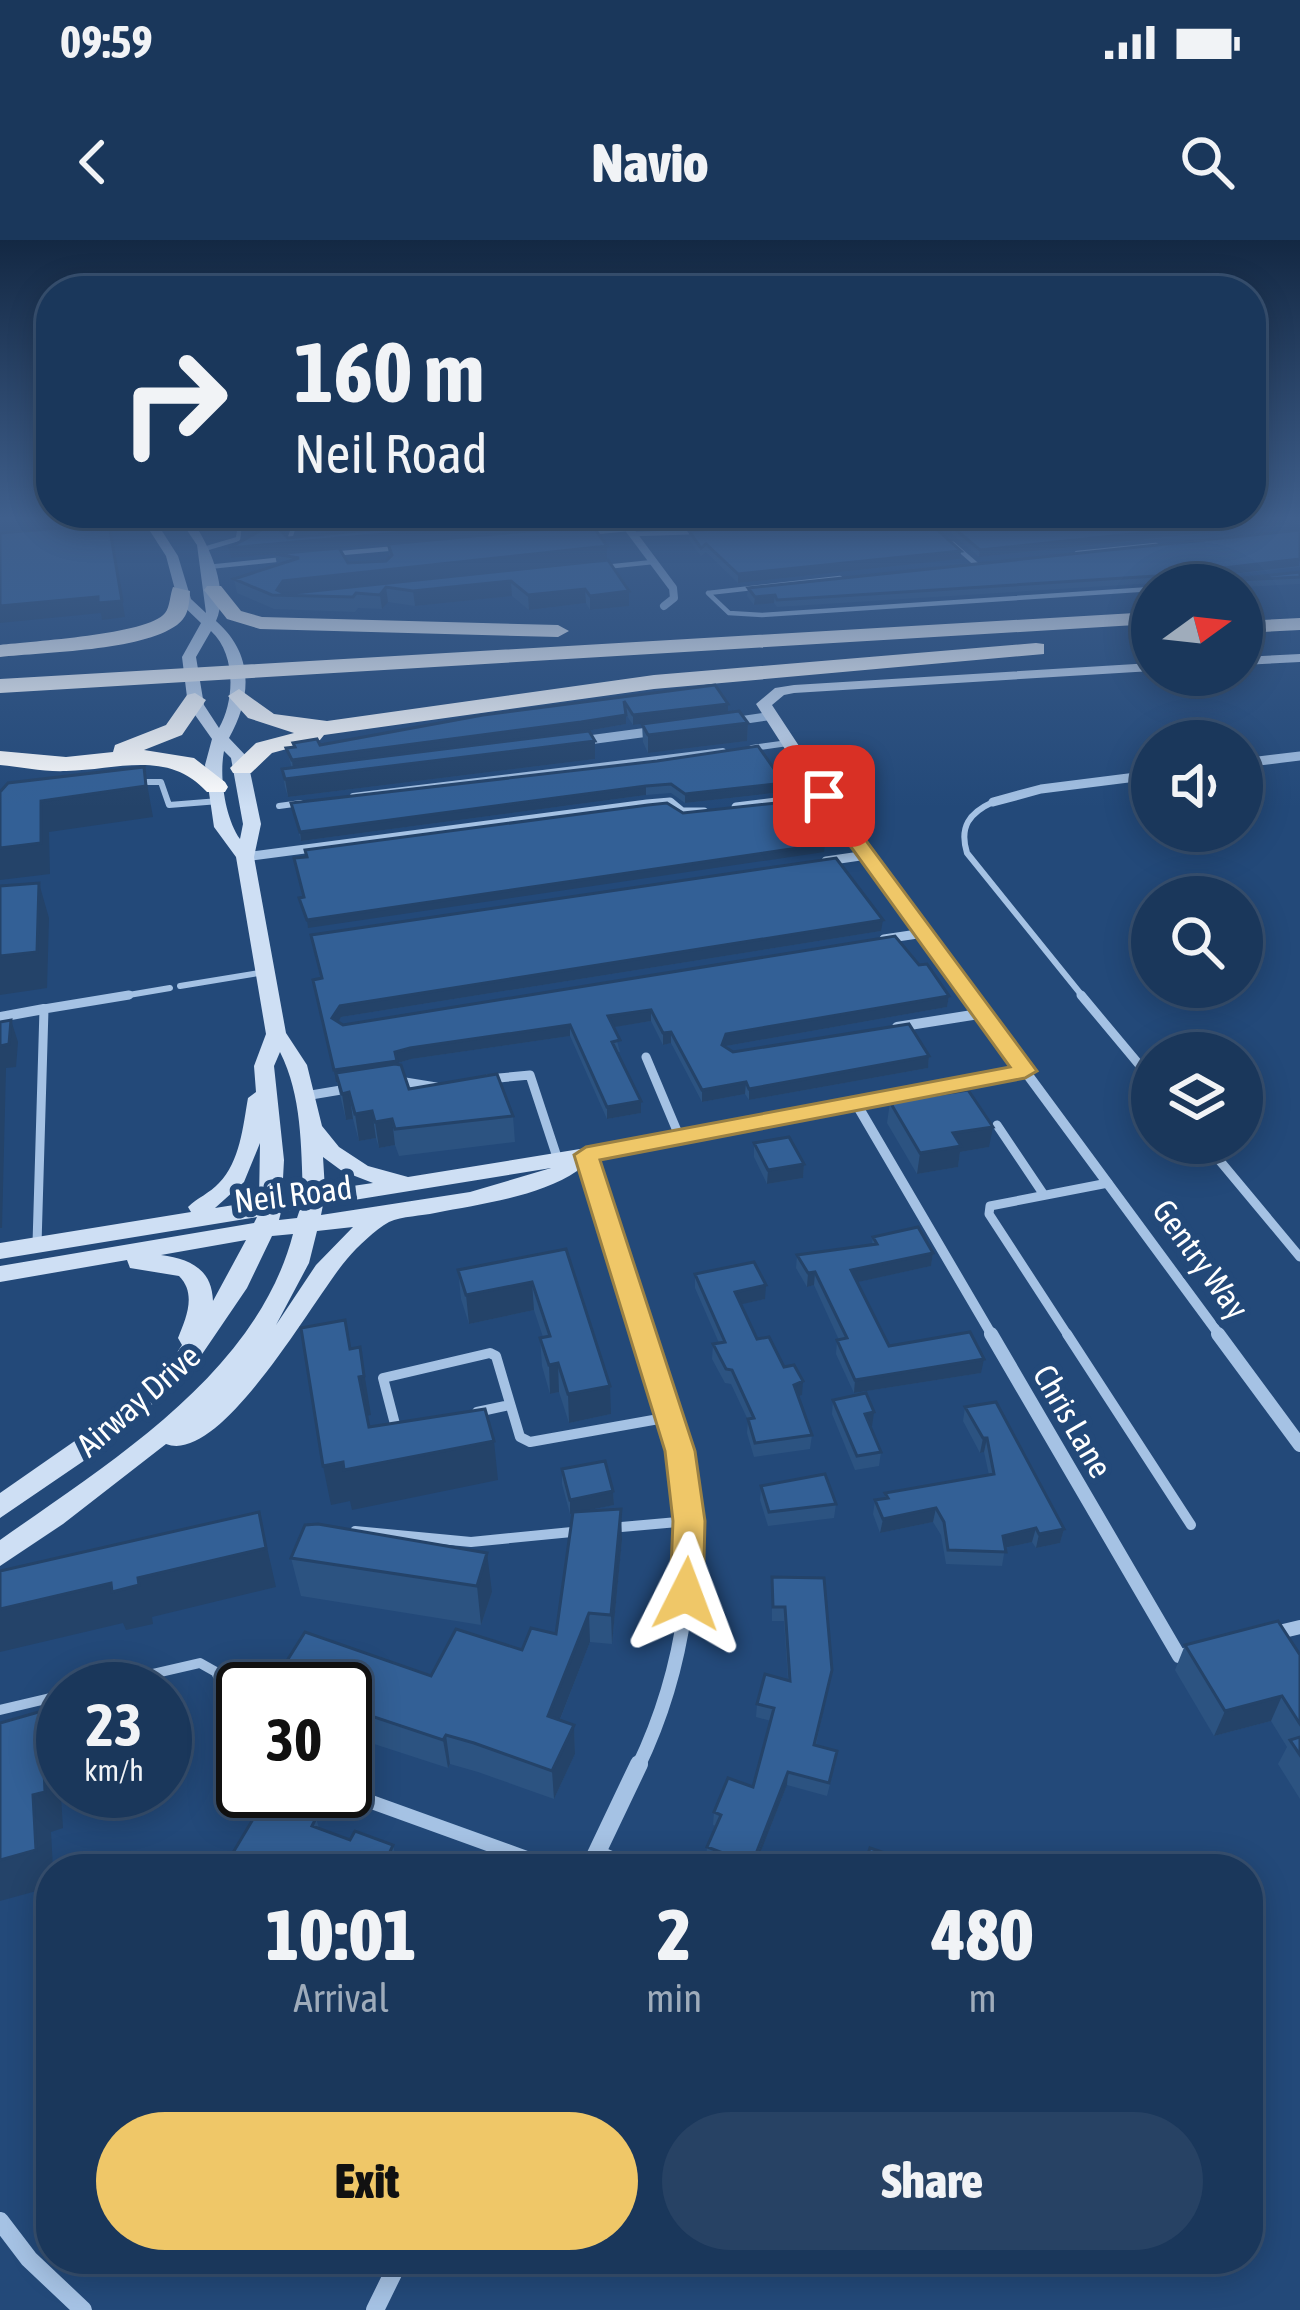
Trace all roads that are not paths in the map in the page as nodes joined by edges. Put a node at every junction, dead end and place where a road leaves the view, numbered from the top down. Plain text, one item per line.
1 (176, 614) edge
2 (201, 614) edge
3 (213, 614) edge
4 (235, 614) edge
5 (729, 614) edge
6 (790, 614) edge
7 (1131, 619) edge
8 (209, 622) junction
9 (1065, 623) junction
10 (1300, 624) edge
11 (1263, 626) edge
12 (383, 628) junction
13 (1131, 634) edge
14 (1110, 635) junction
15 (91, 640) junction
16 (0, 651) edge
17 (236, 656) junction
18 (1300, 658) edge
19 (1263, 661) edge
20 (190, 667) junction
21 (1131, 668) edge
22 (284, 676) junction
23 (144, 684) junction
24 (0, 686) edge
25 (238, 696) junction
26 (0, 700) edge
27 (195, 700) junction
28 (768, 708) junction
29 (367, 723) junction
30 (713, 724) edge
31 (667, 730) edge
32 (221, 740) junction
33 (572, 742) edge
34 (788, 743) junction
35 (1300, 756) edge
36 (0, 758) edge
37 (1263, 760) edge
38 (242, 768) junction
39 (1131, 778) edge
40 (130, 783) edge
41 (218, 794) junction
42 (348, 796) edge
43 (824, 796) junction
44 (800, 799) joint
45 (993, 802) joint
46 (302, 803) edge
47 (279, 806) dead end
48 (867, 856) junction
49 (245, 857) junction
50 (806, 864) edge
51 (924, 933) junction
52 (860, 943) edge
53 (265, 972) junction
54 (44, 1009) junction
55 (985, 1013) junction
56 (0, 1017) edge
57 (887, 1029) edge
58 (276, 1034) junction
59 (1131, 1055) edge
60 (646, 1057) dead end
61 (264, 1066) junction
62 (1025, 1071) junction
63 (480, 1080) edge
64 (385, 1083) edge
65 (459, 1084) edge
66 (349, 1089) edge
67 (305, 1096) junction
68 (857, 1105) junction
69 (997, 1125) edge
70 (311, 1127) junction
71 (680, 1138) junction
72 (586, 1155) junction
73 (1222, 1164) edge
74 (560, 1165) junction
75 (419, 1182) junction
76 (1108, 1183) junction
77 (1044, 1195) junction
78 (310, 1213) junction
79 (388, 1215) junction
80 (269, 1216) junction
81 (0, 1251) edge
82 (48, 1251) junction
83 (1300, 1257) edge
84 (0, 1274) edge
85 (160, 1386) junction
86 (510, 1405) junction
87 (464, 1414) edge
88 (670, 1417) junction
89 (418, 1424) edge
90 (1300, 1445) edge
91 (97, 1485) junction
92 (0, 1507) edge
93 (689, 1521) junction
94 (1191, 1525) dead end
95 (356, 1531) edge
96 (0, 1555) edge
97 (1300, 1627) edge
98 (1260, 1637) edge
99 (1220, 1646) edge
100 (36, 1701) edge
101 (0, 1709) edge
102 (372, 1802) edge
103 (597, 1852) joint
104 (515, 1854) edge
105 (602, 1854) edge
106 (0, 2221) edge
107 (36, 2266) edge
108 (45, 2274) edge
109 (393, 2274) edge
110 (83, 2310) edge
111 (375, 2310) edge

1 - 15 highway
2 - 8 main road
3 - 8 main road
4 - 12 highway
5 - 6 lane
7 - 9 highway
8 - 17 main road
8 - 20 main road
9 - 12 highway
9 - 22 highway
10 - 11 highway
12 - 17 highway
13 - 14 highway
14 - 22 highway
14 - 29 highway
15 - 16 highway
15 - 20 highway
17 - 25 main road
18 - 19 main road
20 - 27 main road
21 - 28 main road
22 - 23 highway
23 - 24 highway
23 - 26 highway
25 - 29 highway
25 - 32 main road
27 - 32 main road
27 - 36 highway
28 - 30 street
28 - 34 main road, Gentry Way
29 - 38 highway
31 - 33 street
32 - 38 main road
32 - 41 main road
34 - 42 lane
34 - 43 main road, Gentry Way
35 - 37 street
36 - 41 highway
38 - 49 main road
39 - 45 street
40 - 41 lane
41 - 49 main road
43 - 44 lane
43 - 48 main road, Gentry Way
44 - 49 street
45 - 59 lane
46 - 47 lane
48 - 50 street
48 - 51 main road, Gentry Way
49 - 53 main road
51 - 52 street
51 - 55 main road, Gentry Way
53 - 54 lane
53 - 58 main road
54 - 56 street
54 - 82 lane
55 - 57 street
55 - 62 main road, Gentry Way
58 - 61 main road
58 - 67 main road
60 - 71 lane
61 - 80 main road
61 - 82 main road
62 - 68 main road, Neil Road
62 - 76 street, Gentry Way
63 - 74 lane
64 - 65 lane
66 - 67 lane
67 - 70 main road
68 - 71 main road, Neil Road
68 - 99 street, Chris Lane
69 - 77 lane
70 - 75 main road
70 - 78 main road
71 - 72 main road, Neil Road
72 - 74 main road, Neil Road
72 - 88 street
73 - 83 lane
74 - 75 main road, Neil Road
74 - 79 main road, Neil Road
75 - 78 main road, Neil Road
76 - 77 lane
76 - 90 street, Gentry Way
77 - 94 lane
78 - 79 main road, Neil Road
78 - 80 main road, Neil Road
78 - 91 main road, Airway Drive
79 - 91 main road
80 - 82 main road, Neil Road
80 - 85 main road, Airway Drive
81 - 82 main road, Neil Road
82 - 84 main road, Neil Road
82 - 85 main road
85 - 92 main road, Airway Drive
86 - 87 lane
86 - 88 lane
86 - 89 lane
88 - 93 street
91 - 96 main road, Airway Drive
93 - 95 lane
93 - 103 street
97 - 98 street
100 - 101 lane
102 - 104 lane
103 - 105 lane
106 - 107 street
108 - 110 street
109 - 111 street

